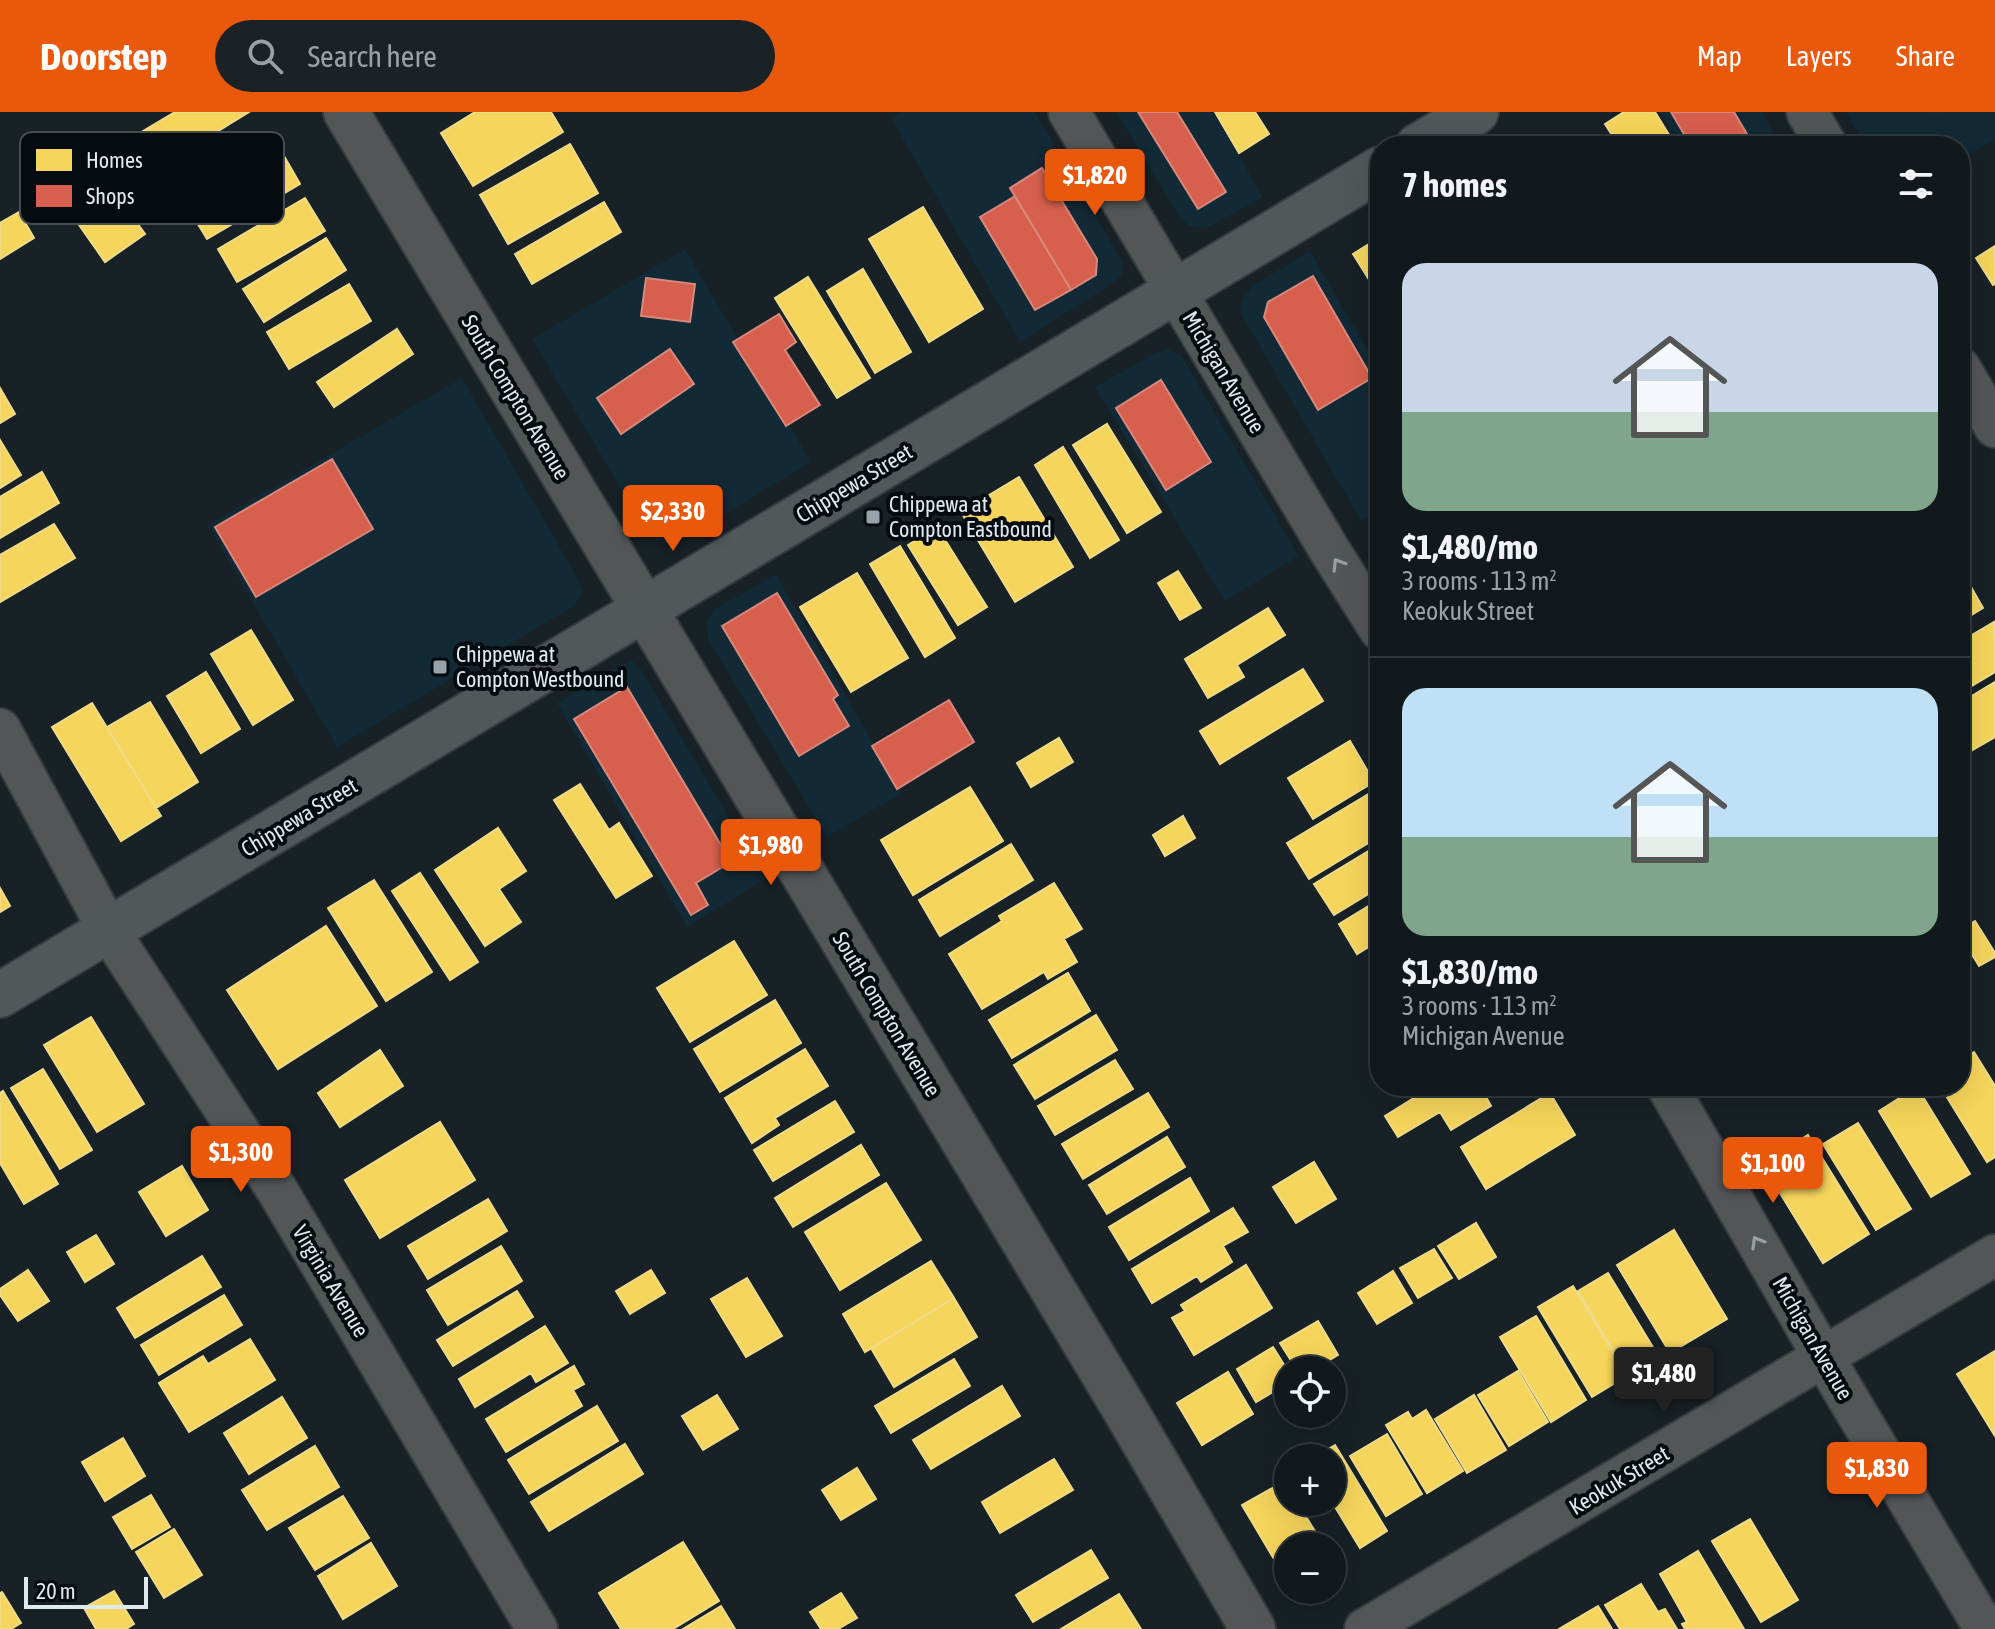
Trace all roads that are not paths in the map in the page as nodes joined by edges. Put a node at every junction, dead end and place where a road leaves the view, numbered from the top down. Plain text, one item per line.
1 (346, 112) edge
2 (1069, 112) edge
3 (1476, 112) edge
4 (1807, 112) edge
5 (1435, 136) edge
6 (1821, 136) edge
7 (1370, 175) edge
8 (1175, 290) junction
9 (1970, 385) edge
10 (1995, 427) edge
11 (643, 610) junction
12 (1370, 613) edge
13 (0, 729) edge
14 (109, 931) junction
15 (0, 995) edge
16 (1673, 1096) edge
17 (1995, 1255) edge
18 (1824, 1358) junction
19 (537, 1629) edge
20 (1253, 1629) edge
21 (1365, 1629) edge
22 (1985, 1629) edge

1 - 11 street, South Compton Avenue
2 - 8 street, Michigan Avenue
3 - 5 main road
4 - 6 street
7 - 8 main road, Chippewa Street
8 - 11 main road, Chippewa Street
12 -> 8 street, Michigan Avenue
9 - 10 street
11 - 14 main road, Chippewa Street
11 - 20 street, South Compton Avenue
13 - 14 street, Virginia Avenue
14 - 15 main road, Chippewa Street
14 - 19 street, Virginia Avenue
18 -> 16 street, Michigan Avenue
17 - 18 street, Keokuk Street
18 - 21 street, Keokuk Street
18 - 22 street, Michigan Avenue

